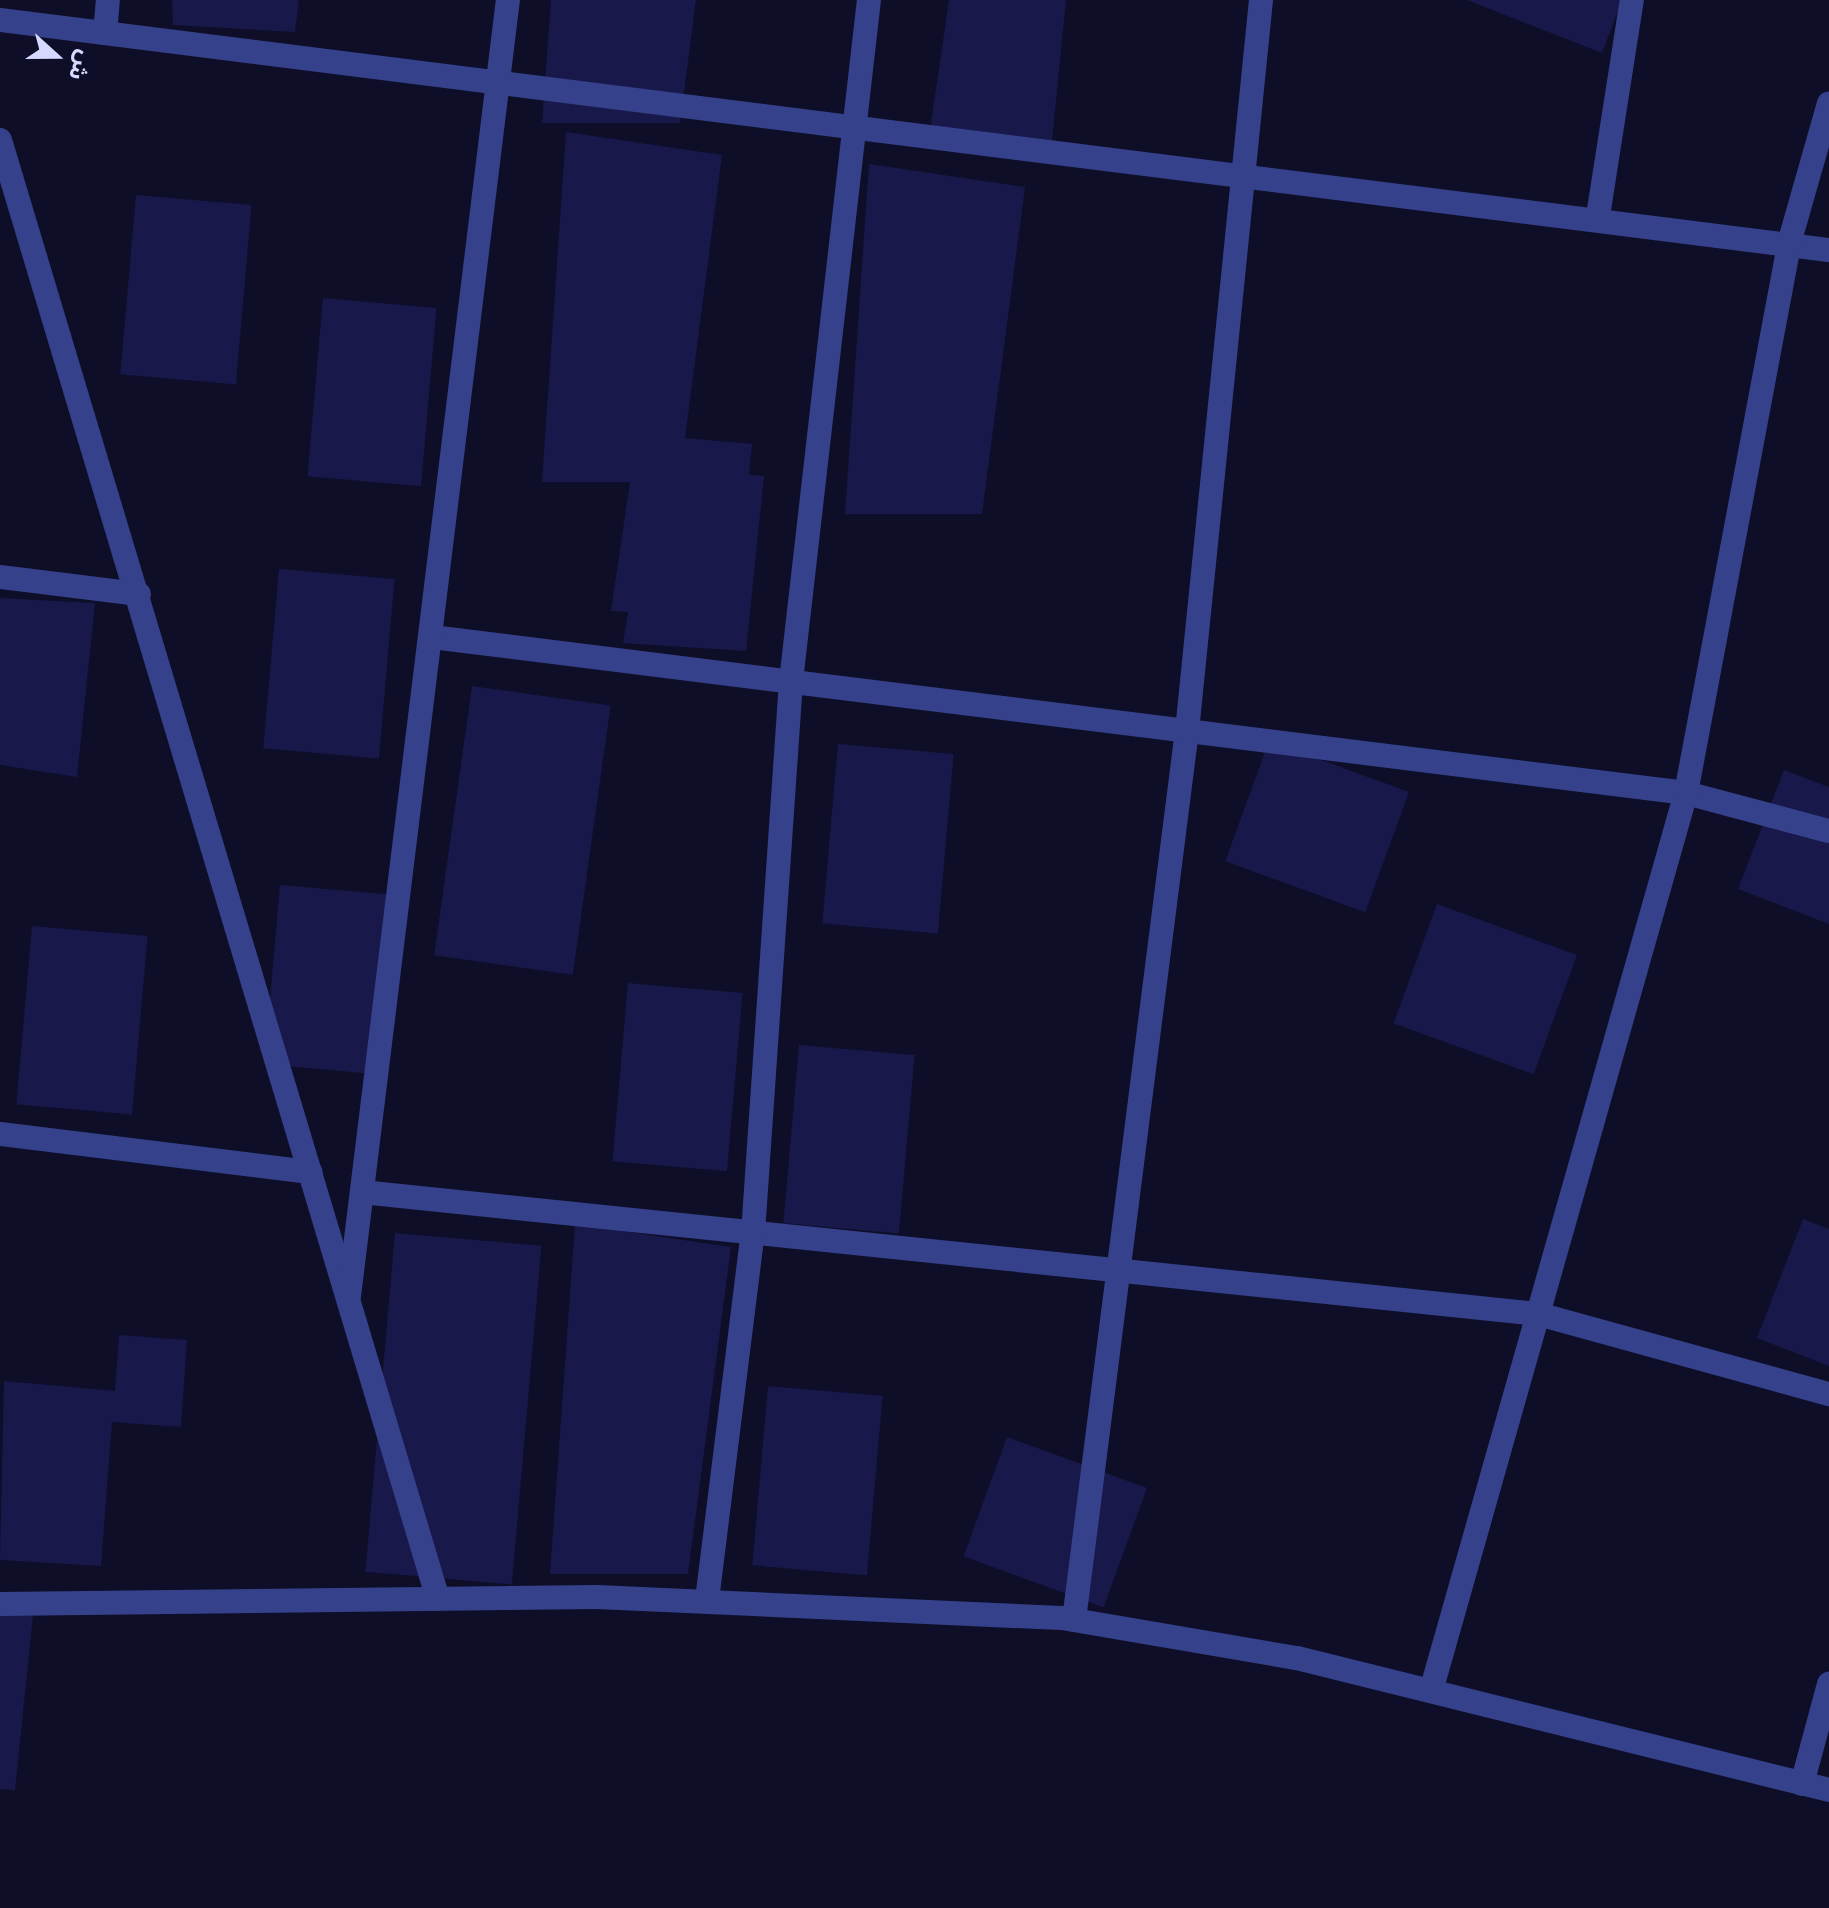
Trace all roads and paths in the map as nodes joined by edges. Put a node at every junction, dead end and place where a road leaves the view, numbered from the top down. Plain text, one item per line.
1 (108, 0) edge
2 (508, 0) edge
3 (869, 0) edge
4 (1261, 0) edge
5 (1632, 0) edge
6 (0, 20) edge
7 (105, 33) junction
8 (501, 83) junction
9 (1829, 103) edge
10 (855, 129) junction
11 (0, 140) edge
12 (1241, 173) junction
13 (1598, 216) junction
14 (1790, 240) junction
15 (1829, 250) edge
16 (0, 577) edge
17 (139, 594) junction
18 (432, 637) junction
19 (791, 681) junction
20 (1187, 731) junction
21 (1686, 793) junction
22 (1829, 831) edge
23 (0, 1134) edge
24 (311, 1172) junction
25 (362, 1192) junction
26 (753, 1233) junction
27 (1119, 1271) junction
28 (348, 1306) junction
29 (1538, 1314) junction
30 (1829, 1394) edge
31 (438, 1599) junction
32 (707, 1600) junction
33 (0, 1604) edge
34 (1074, 1620) junction
35 (1829, 1684) edge
36 (1431, 1691) junction
37 (1802, 1784) junction
38 (1829, 1790) edge

1 - 7 street
2 - 8 street
3 - 10 street
4 - 12 street
5 - 13 street
6 - 7 street
7 - 8 street
8 - 10 street
8 - 18 street
9 - 14 street
10 - 12 street
10 - 19 street
11 - 17 street
12 - 13 street
12 - 20 street
13 - 14 street
14 - 15 street
14 - 21 street
16 - 17 street
17 - 24 street
18 - 19 street
18 - 25 street
19 - 20 street
19 - 26 street
20 - 21 street
20 - 27 street
21 - 22 street
21 - 29 street
23 - 24 street
24 - 28 street
25 - 26 street
25 - 28 street
26 - 27 street
26 - 32 street
27 - 29 street
27 - 34 street
28 - 31 street
29 - 30 street
29 - 36 street
31 - 32 street
31 - 33 street
32 - 34 street
34 - 36 street
35 - 37 street
36 - 37 street
37 - 38 street

